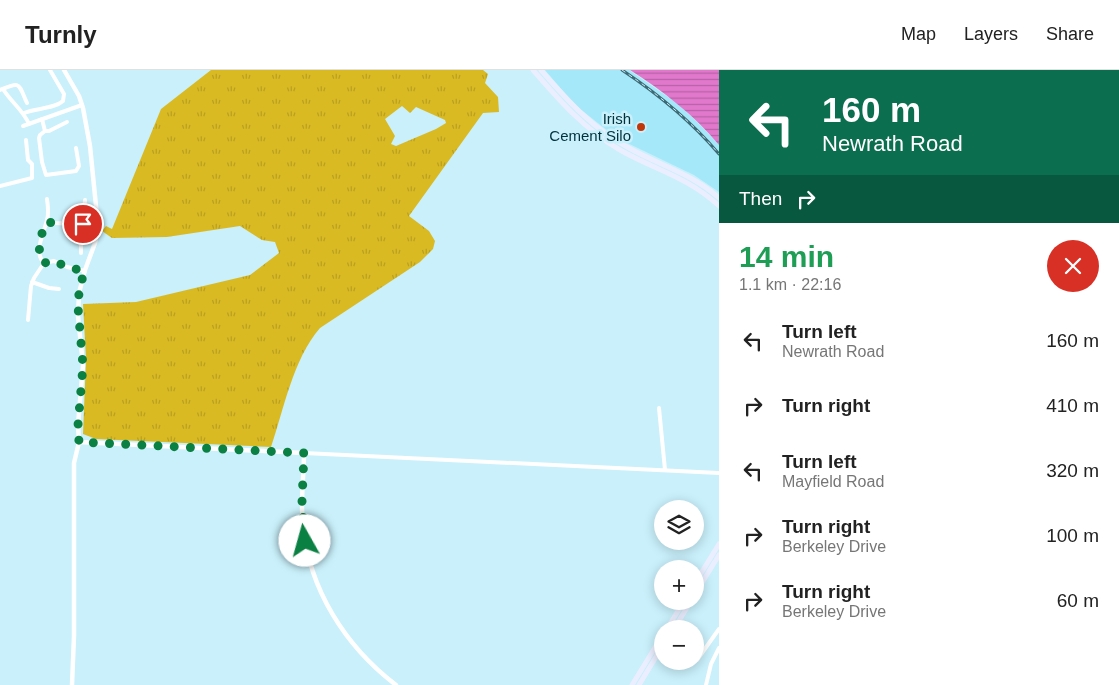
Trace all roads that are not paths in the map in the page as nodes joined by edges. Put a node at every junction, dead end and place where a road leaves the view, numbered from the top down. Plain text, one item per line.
1 (50, 70) edge
2 (64, 70) edge
3 (533, 70) edge
4 (541, 70) edge
5 (2, 90) edge
6 (27, 103) dead end
7 (82, 105) junction
8 (24, 113) junction
9 (42, 119) junction
10 (67, 122) dead end
11 (30, 124) junction
12 (23, 126) dead end
13 (45, 131) junction
14 (26, 140) dead end
15 (76, 148) dead end
16 (42, 162) junction
17 (32, 164) junction
18 (664, 167) junction
19 (0, 186) edge
20 (719, 198) edge
21 (47, 199) dead end
22 (85, 200) dead end
23 (719, 206) edge
24 (47, 222) junction
25 (83, 224) junction
26 (81, 253) dead end
27 (44, 263) junction
28 (84, 271) junction
29 (32, 282) junction
30 (59, 289) dead end
31 (28, 320) dead end
32 (659, 408) dead end
33 (79, 442) junction
34 (304, 453) junction
35 (665, 470) junction
36 (719, 473) edge
37 (719, 544) edge
38 (719, 555) edge
39 (704, 568) edge
40 (704, 579) edge
41 (719, 629) edge
42 (719, 648) edge
43 (654, 649) edge
44 (704, 650) edge
45 (654, 660) edge
46 (72, 685) edge
47 (396, 685) edge
48 (632, 685) edge
49 (639, 685) edge
50 (706, 685) edge

1 - 8 street
2 - 7 street
3 - 18 main road
4 - 18 main road
5 - 6 street
5 - 8 street
7 - 9 street
7 - 28 street
8 - 11 street
9 - 11 street
9 - 13 street
10 - 13 street
11 - 12 street
13 - 16 street
14 - 17 street
15 - 16 street
16 - 17 street
17 - 19 street
18 - 20 main road
18 - 23 main road
21 - 24 street
22 - 25 street
24 - 25 street
24 - 27 street
25 - 26 street
27 - 28 street
27 - 29 street
28 - 33 street
29 - 30 street
29 - 31 street
32 - 35 street
33 - 34 street
33 - 46 street
34 - 35 street
34 - 47 street
35 - 36 street
37 - 39 main road
38 - 40 main road
41 - 44 street
42 - 50 street
43 - 48 main road
45 - 49 main road

